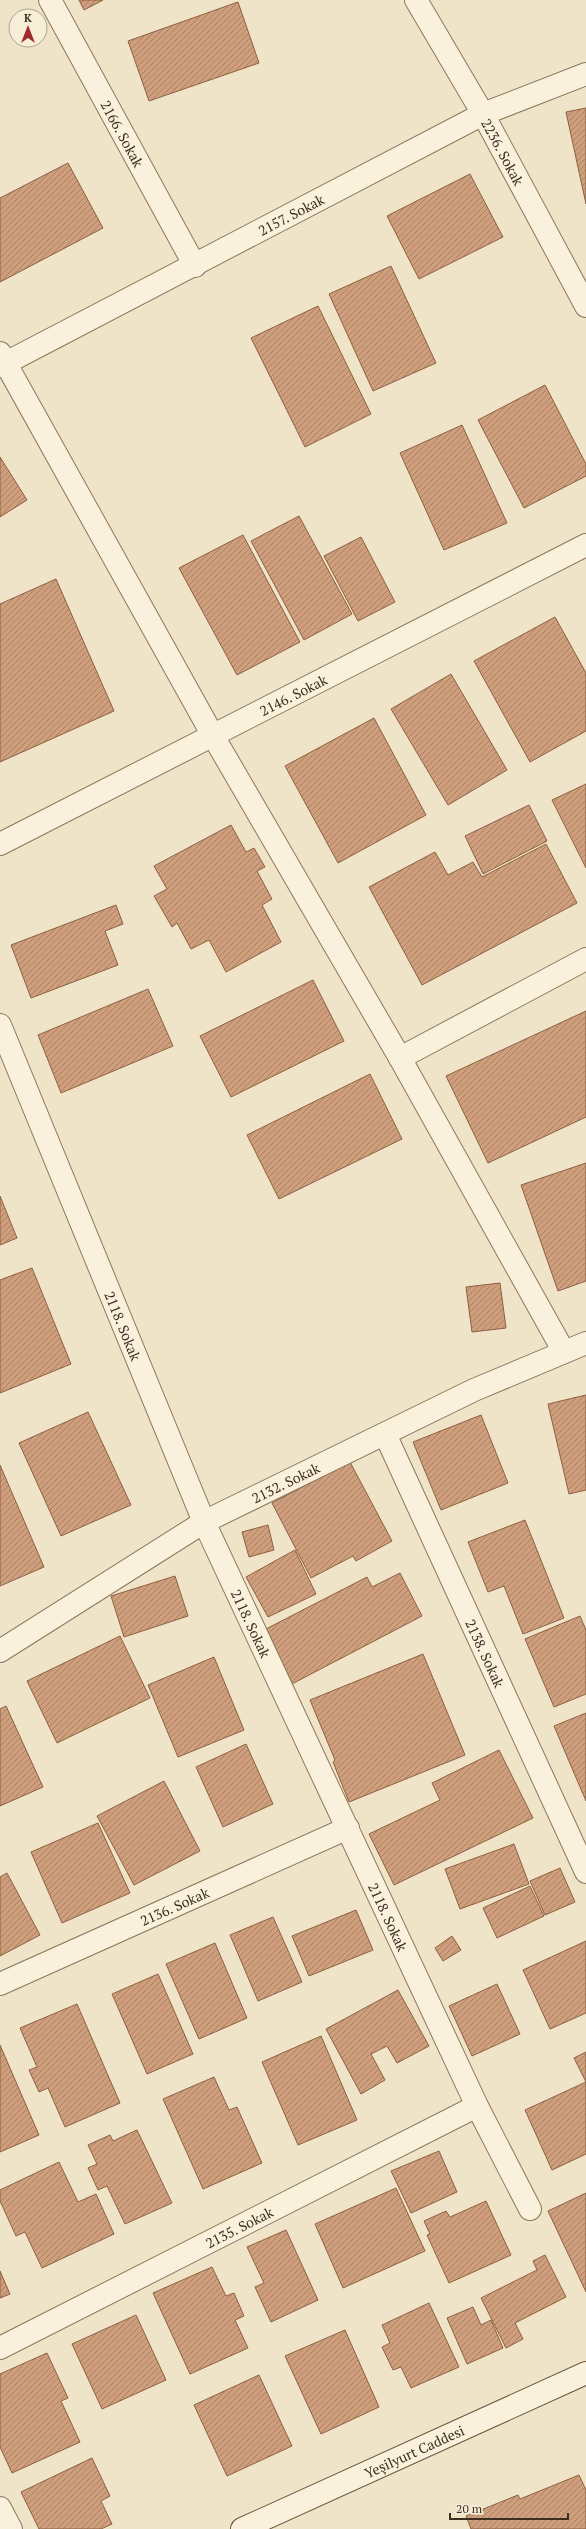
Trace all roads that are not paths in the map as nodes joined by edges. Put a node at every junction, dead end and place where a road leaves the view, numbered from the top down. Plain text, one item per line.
1 (50, 0) edge
2 (416, 0) edge
3 (586, 74) edge
4 (483, 114) junction
5 (195, 266) junction
6 (586, 306) edge
7 (2, 361) edge
8 (586, 545) edge
9 (212, 734) junction
10 (0, 844) edge
11 (586, 959) edge
12 (0, 1025) edge
13 (400, 1058) junction
14 (586, 1343) edge
15 (564, 1352) junction
16 (385, 1434) junction
17 (204, 1522) junction
18 (0, 1651) edge
19 (348, 1828) junction
20 (586, 1872) edge
21 (0, 1984) edge
22 (477, 2106) junction
23 (530, 2209) dead end
24 (0, 2348) edge
25 (586, 2374) edge
26 (0, 2508) edge
27 (11, 2529) edge
28 (242, 2529) edge

1 - 5 street, 2166. Sokak
2 - 4 street, 2236. Sokak
3 - 4 street, 2157. Sokak
4 - 5 street, 2157. Sokak
4 - 6 street, 2236. Sokak
5 - 7 street, 2157. Sokak
7 - 9 street
8 - 9 street, 2146. Sokak
9 - 10 street, 2146. Sokak
9 - 13 street
11 - 13 street
12 - 17 street, 2118. Sokak
13 - 15 street
14 - 15 street, 2132. Sokak
15 - 16 street, 2132. Sokak
16 - 17 street, 2132. Sokak
16 - 20 street, 2138. Sokak
17 - 18 street, 2132. Sokak
17 - 19 street, 2118. Sokak
19 - 21 street, 2136. Sokak
19 - 22 street, 2118. Sokak
22 - 23 street, 2118. Sokak
22 - 24 street, 2135. Sokak
25 - 28 street, Yeşilyurt Caddesi
26 - 27 street

